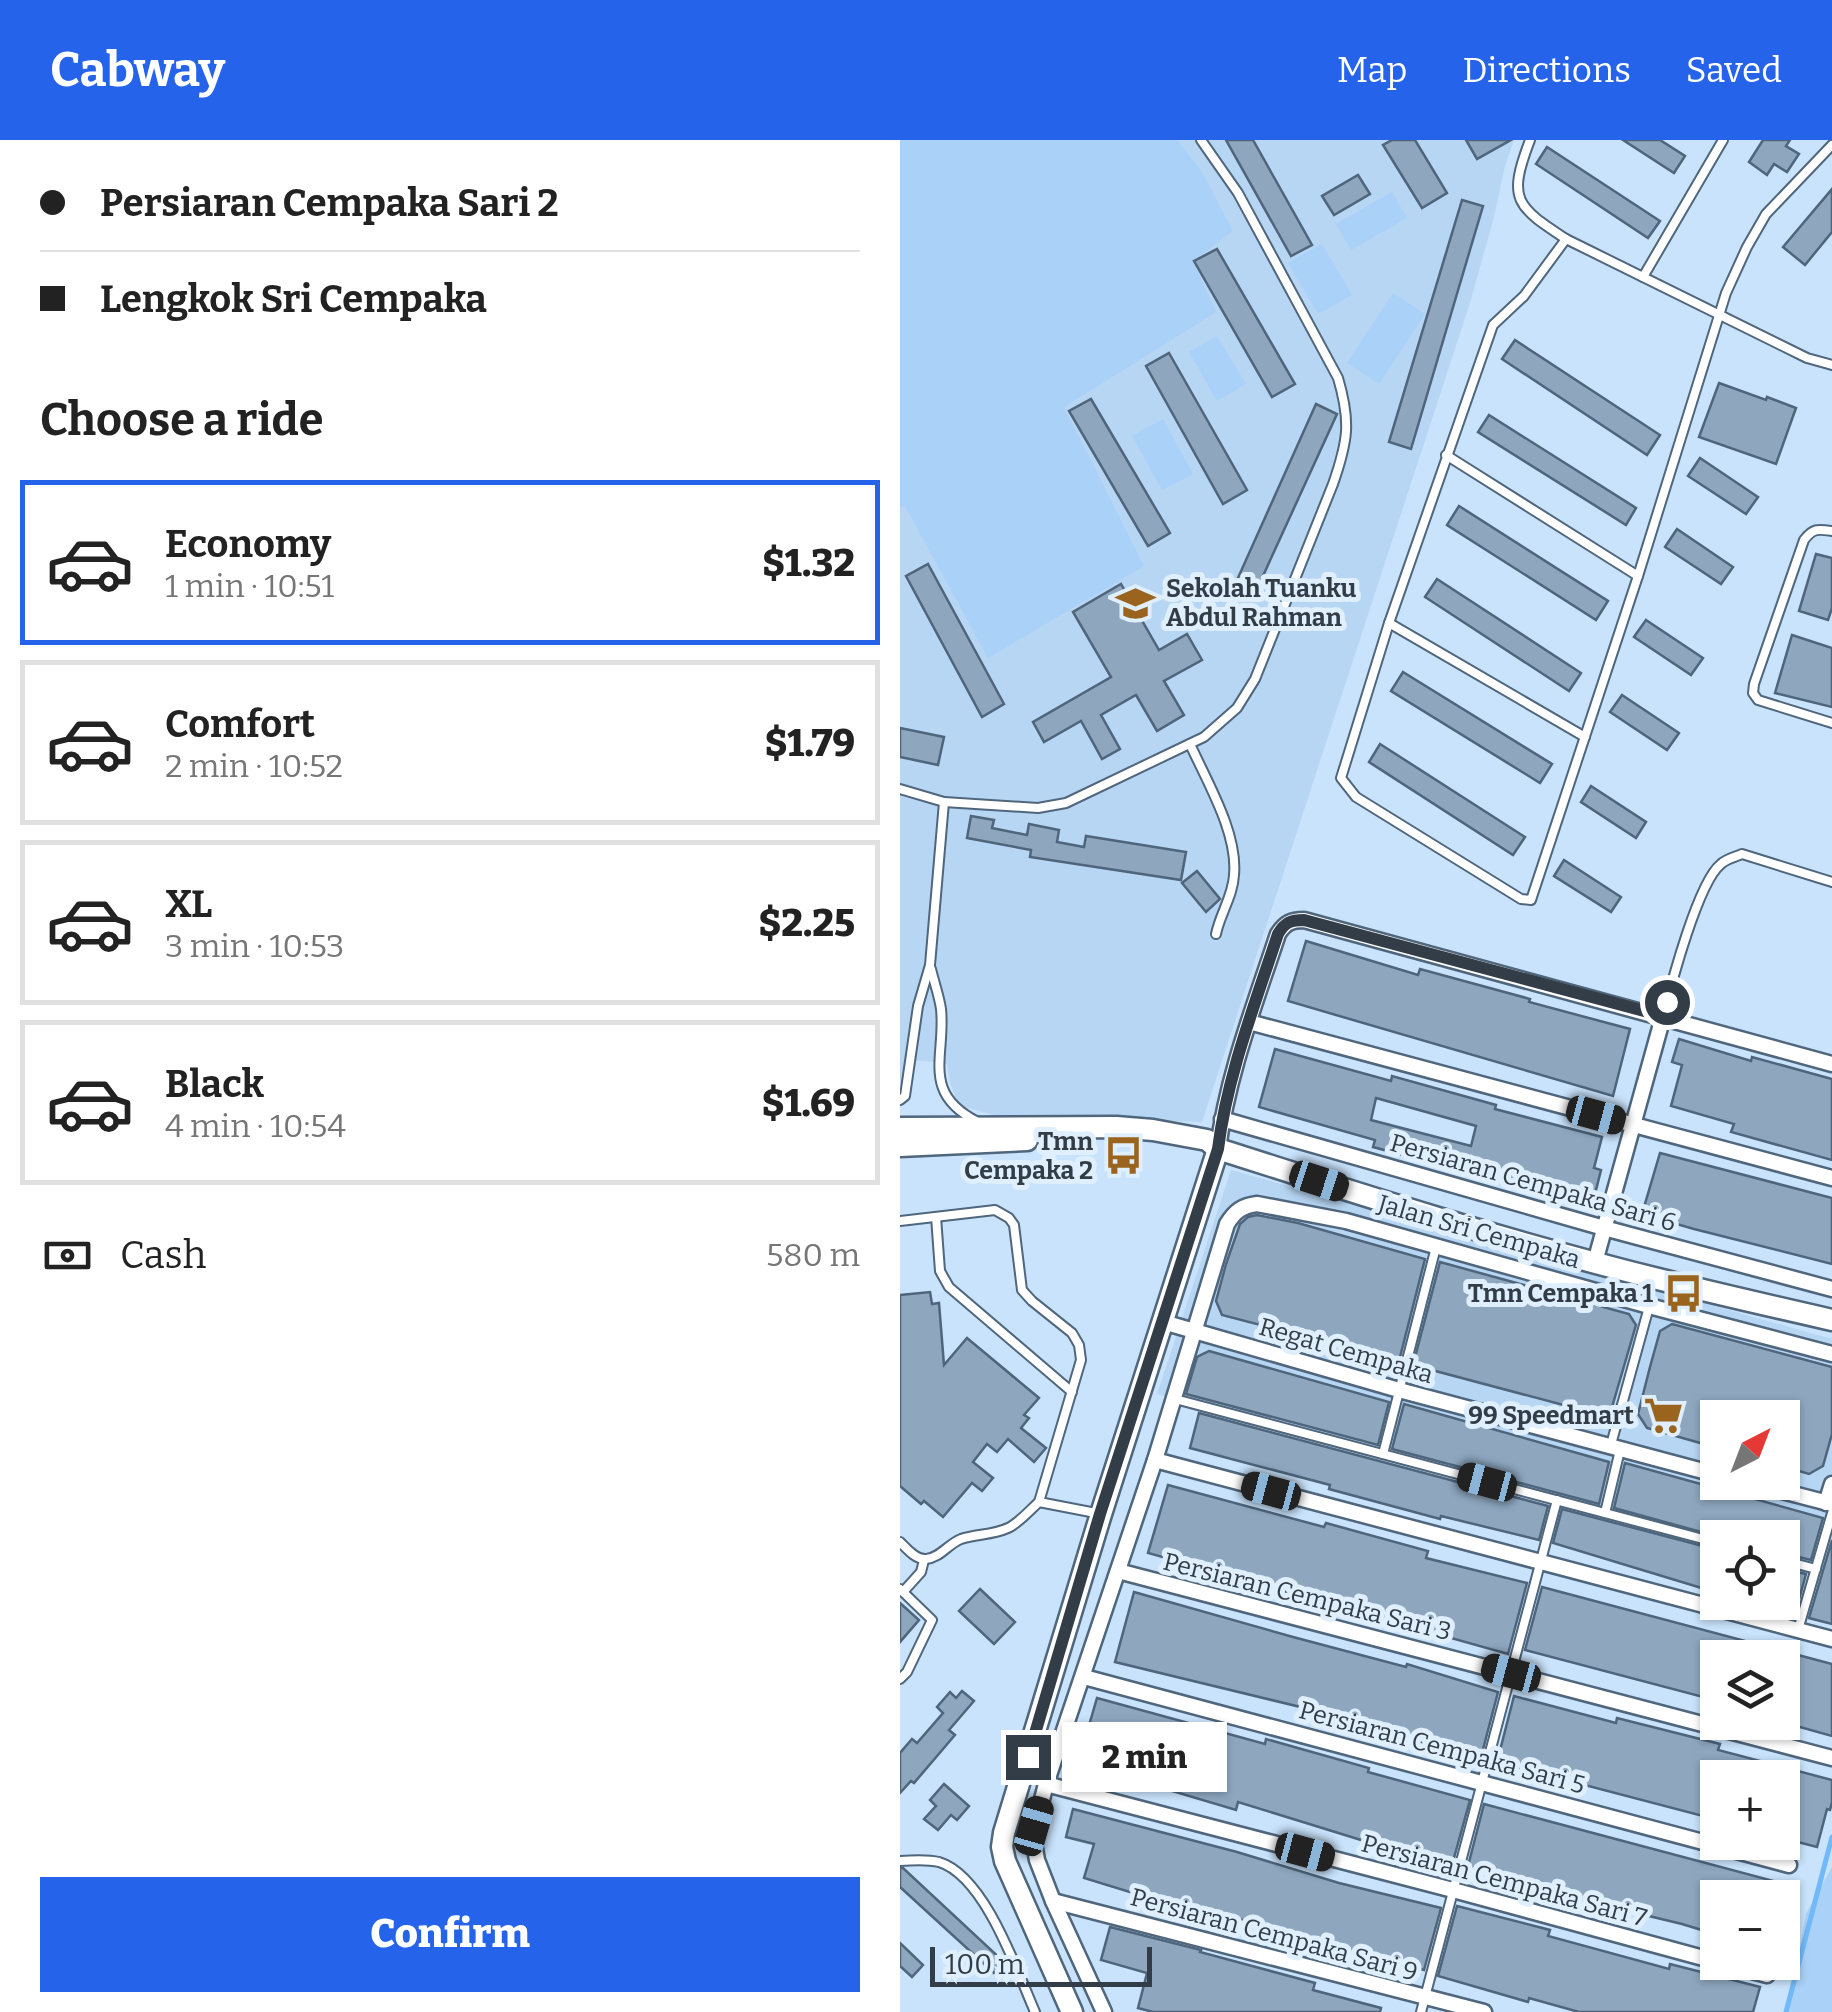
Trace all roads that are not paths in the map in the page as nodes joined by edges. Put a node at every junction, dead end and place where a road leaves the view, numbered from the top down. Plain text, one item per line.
1 (1202, 140) edge
2 (1530, 140) edge
3 (1723, 140) edge
4 (1832, 144) edge
5 (1566, 239) junction
6 (1643, 277) junction
7 (1719, 315) junction
8 (1832, 365) edge
9 (1446, 456) junction
10 (1832, 531) edge
11 (1638, 576) junction
12 (1388, 623) junction
13 (1832, 723) edge
14 (1585, 737) junction
15 (1190, 744) junction
16 (900, 789) edge
17 (944, 802) junction
18 (1832, 882) edge
19 (1216, 934) dead end
20 (930, 965) junction
21 (1663, 1016) junction
22 (1249, 1022) junction
23 (1832, 1064) edge
24 (900, 1100) edge
25 (1222, 1119) junction
26 (1634, 1125) junction
27 (991, 1127) junction
28 (900, 1128) edge
29 (905, 1147) edge
30 (1218, 1149) junction
31 (1832, 1178) edge
32 (1352, 1192) junction
33 (936, 1217) junction
34 (900, 1221) edge
35 (1346, 1221) junction
36 (1604, 1228) junction
37 (1436, 1246) junction
38 (1594, 1262) junction
39 (1660, 1280) junction
40 (1832, 1288) edge
41 (1631, 1300) junction
42 (1649, 1306) junction
43 (1673, 1311) junction
44 (1832, 1320) edge
45 (1164, 1322) junction
46 (1196, 1332) junction
47 (1832, 1354) edge
48 (1400, 1390) junction
49 (1072, 1392) junction
50 (1175, 1398) junction
51 (1615, 1449) junction
52 (1383, 1454) junction
53 (1156, 1460) junction
54 (1700, 1470) edge
55 (1832, 1484) edge
56 (1800, 1497) edge
57 (1557, 1500) junction
58 (1039, 1502) junction
59 (1830, 1506) edge
60 (1605, 1513) junction
61 (1100, 1514) junction
62 (1700, 1538) edge
63 (900, 1542) edge
64 (924, 1560) junction
65 (1541, 1562) junction
66 (1800, 1565) edge
67 (1816, 1569) junction
68 (1118, 1571) junction
69 (902, 1591) edge
70 (1798, 1630) junction
71 (1832, 1639) edge
72 (1511, 1673) junction
73 (1084, 1677) junction
74 (900, 1679) edge
75 (1832, 1758) edge
76 (1482, 1782) junction
77 (1046, 1784) junction
78 (900, 1861) edge
79 (1789, 1864) dead end
80 (1454, 1890) junction
81 (1053, 1900) junction
82 (1700, 1957) edge
83 (1423, 2004) edge
84 (1066, 2010) edge
85 (1035, 2012) edge
86 (1104, 2012) edge
87 (1484, 2012) edge

1 - 15 lane
2 - 5 lane
3 - 6 lane
4 - 7 lane
5 - 6 lane
5 - 9 lane
6 - 7 lane
7 - 8 lane
7 - 11 lane
9 - 11 lane
9 - 12 lane
10 - 13 lane
11 - 14 lane
12 - 14 lane
12 - 14 lane
15 - 17 lane
15 - 19 lane
16 - 17 lane
17 - 20 lane
18 - 21 lane
20 - 24 lane
20 - 27 lane
21 - 22 street
21 - 23 street
21 - 26 street
22 - 25 street
22 - 26 street
25 - 30 street
25 - 36 street, Persiaran Cempaka Sari 6
26 - 31 street
26 - 36 street
27 - 28 street, Jalan Sri Cempaka
27 - 30 street, Jalan Sri Cempaka
29 - 30 street, Jalan Sri Cempaka
30 - 32 street, Jalan Sri Cempaka
30 - 45 street
32 - 35 street
32 - 38 street, Jalan Sri Cempaka
33 - 34 lane
33 - 49 lane
33 - 49 lane
35 - 37 street, Jalan Sri Cempaka
35 - 46 street, Jalan Sri Cempaka
36 - 38 street
36 - 40 street, Persiaran Cempaka Sari 6
37 - 41 street, Jalan Sri Cempaka
37 - 48 lane
38 - 39 street, Jalan Sri Cempaka
39 - 41 street
39 - 43 street
39 - 44 street, Jalan Sri Cempaka
41 - 42 street, Jalan Sri Cempaka
42 - 43 street, Jalan Sri Cempaka
42 - 51 lane
43 - 47 street, Jalan Sri Cempaka
45 - 46 street, Regat Cempaka
45 - 61 street
46 - 48 street, Regat Cempaka
46 - 50 street
48 - 51 street, Regat Cempaka
48 - 52 lane
49 - 58 lane
50 - 52 lane
50 - 53 street
51 - 54 street, Regat Cempaka
51 - 60 lane
52 - 57 lane
53 - 65 street
53 - 68 street
55 - 59 street
56 - 59 street
57 - 60 lane
57 - 65 lane
58 - 61 lane
58 - 64 lane
59 - 67 lane
60 - 62 lane
61 - 84 street
63 - 64 lane
64 - 69 lane
65 - 70 street
65 - 72 lane
66 - 67 lane
67 - 70 lane
68 - 72 street, Persiaran Cempaka Sari 3
68 - 73 street
69 - 74 lane
70 - 71 street
72 - 75 street, Persiaran Cempaka Sari 3
72 - 76 lane
73 - 76 street, Persiaran Cempaka Sari 5
73 - 77 street
76 - 79 street, Persiaran Cempaka Sari 5
76 - 80 lane
77 - 80 street, Persiaran Cempaka Sari 7
77 - 81 street
78 - 85 lane
80 - 82 street, Persiaran Cempaka Sari 7
80 - 83 lane
81 - 83 street, Persiaran Cempaka Sari 9
81 - 86 street
83 - 87 street, Persiaran Cempaka Sari 9

